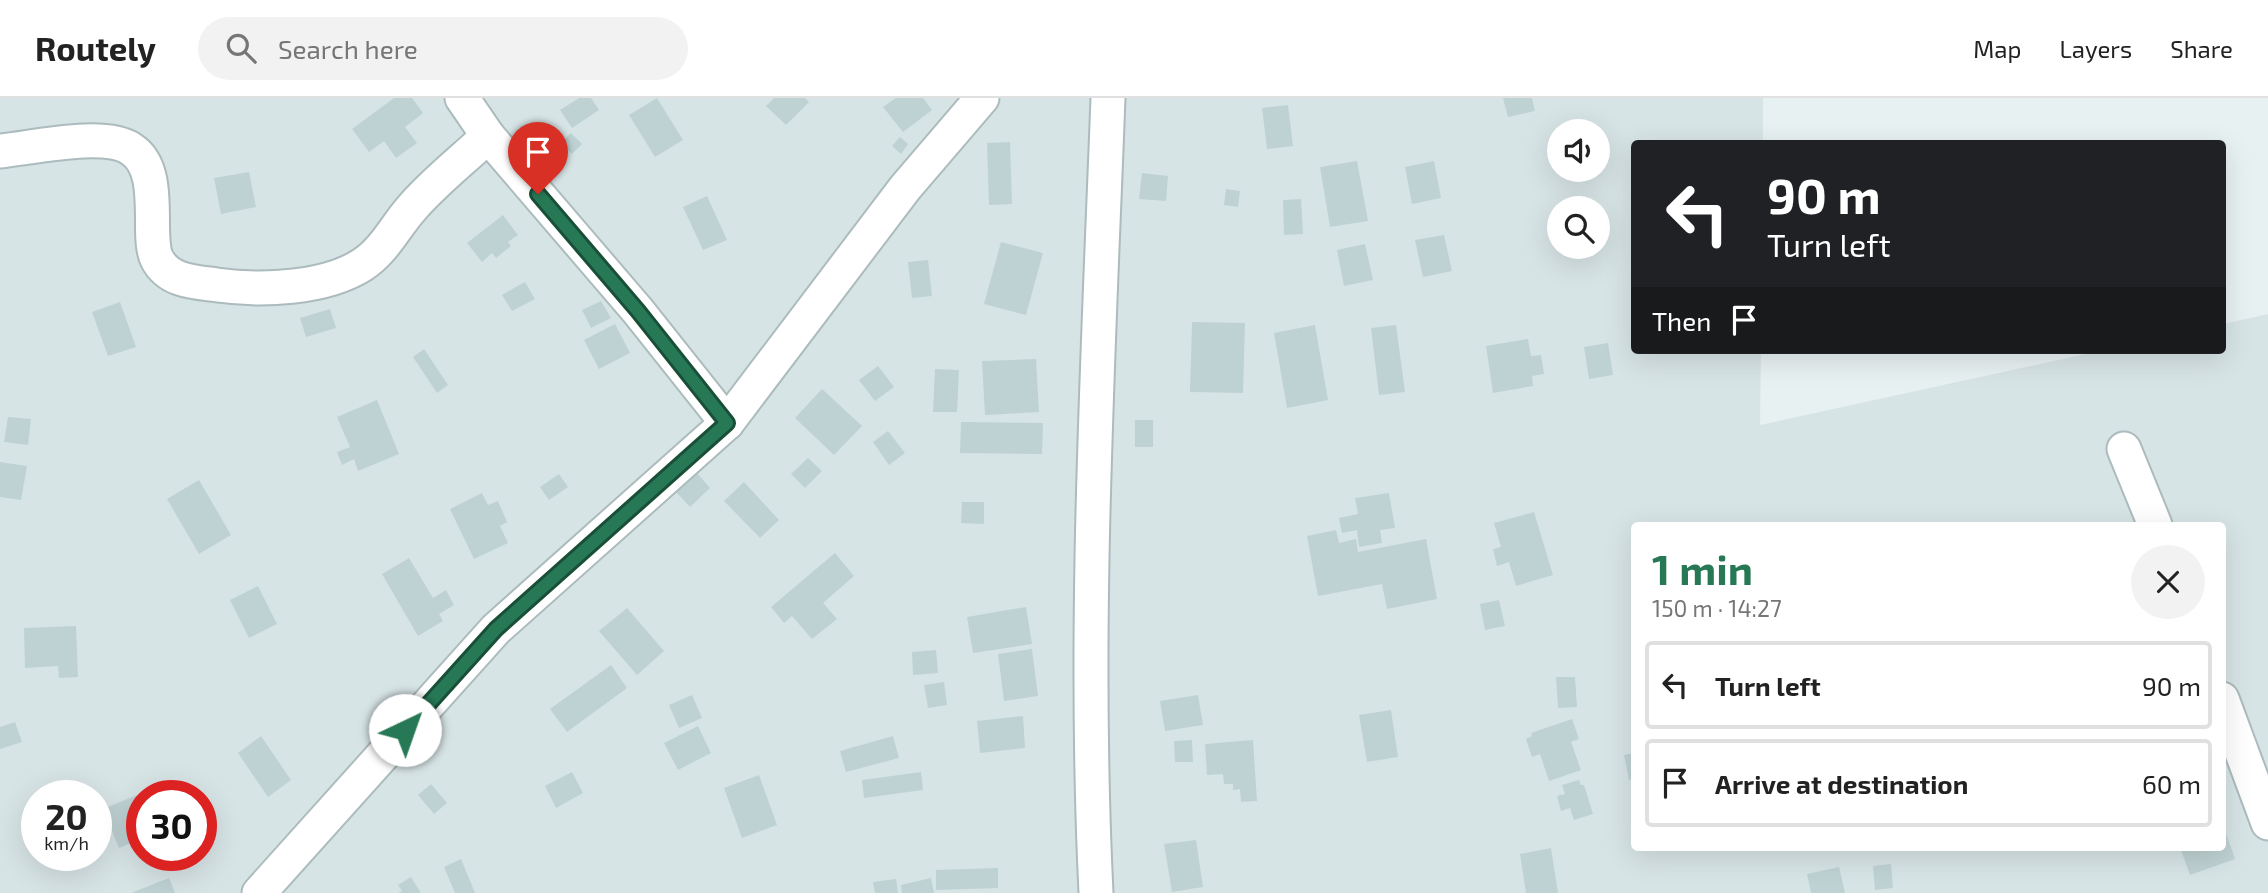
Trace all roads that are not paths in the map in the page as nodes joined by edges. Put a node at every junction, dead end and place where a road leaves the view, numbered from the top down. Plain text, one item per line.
1 (462, 98) edge
2 (982, 98) edge
3 (1108, 98) edge
4 (488, 136) junction
5 (0, 151) edge
6 (727, 423) junction
7 (2124, 449) dead end
8 (2154, 522) edge
9 (2226, 710) edge
10 (2268, 823) edge
11 (259, 893) edge
12 (1096, 893) edge

1 - 4 street
2 - 6 street
3 - 12 street
4 - 5 street
4 - 6 street
6 - 11 street
7 - 8 street
9 - 10 street

